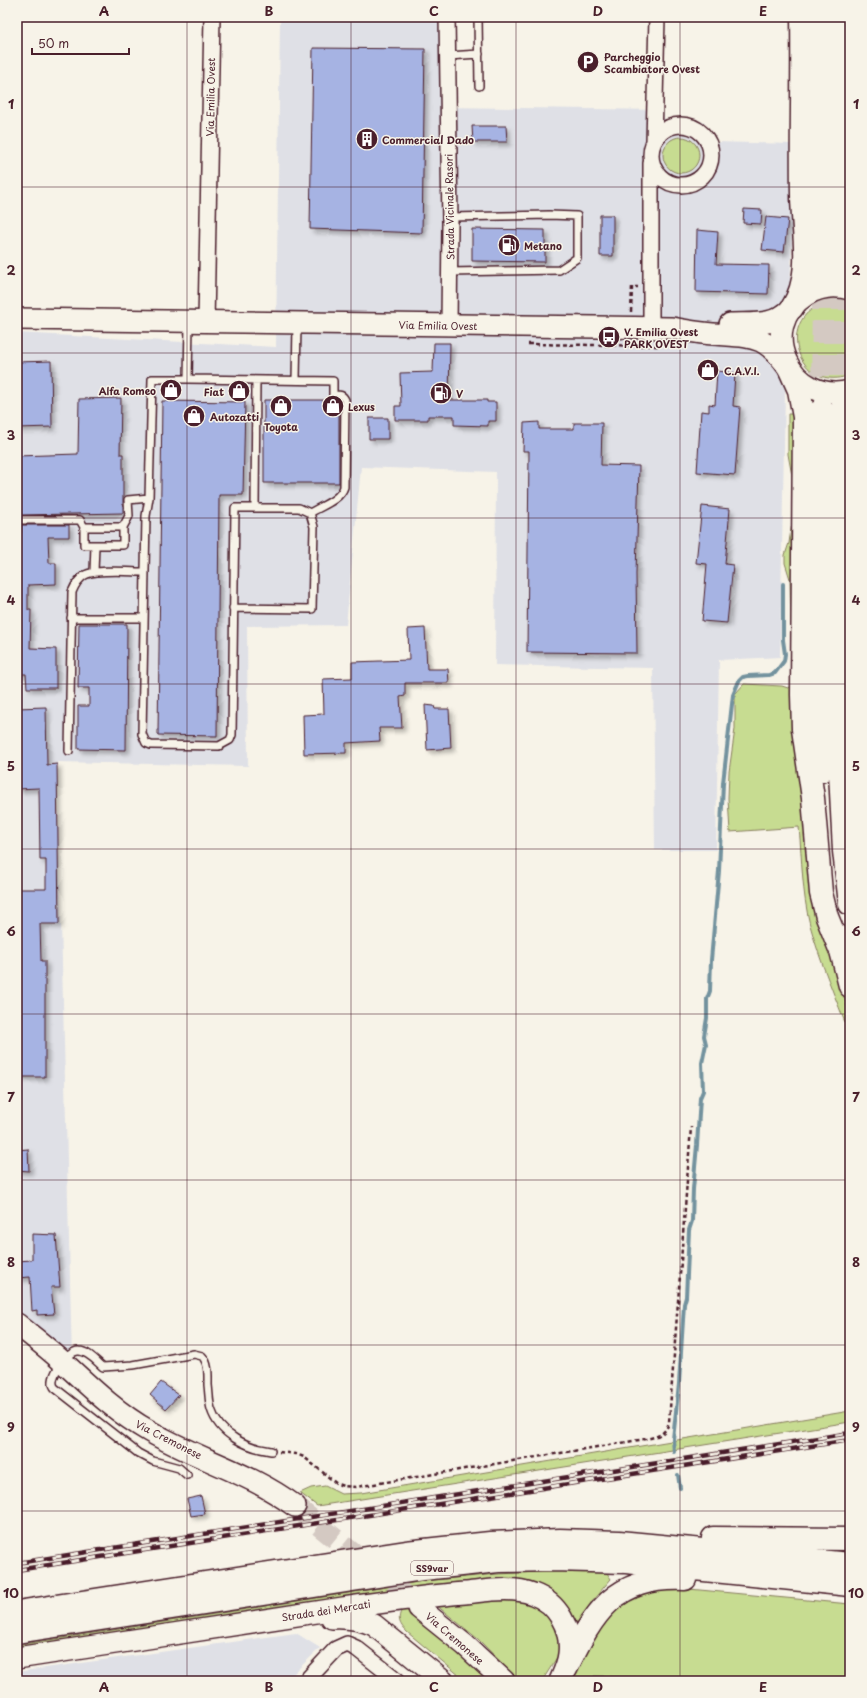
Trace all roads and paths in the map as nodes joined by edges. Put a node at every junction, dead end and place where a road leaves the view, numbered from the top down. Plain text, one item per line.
1 (212, 17) edge
2 (448, 17) edge
3 (478, 17) edge
4 (657, 17) edge
5 (802, 17) edge
6 (824, 17) edge
7 (843, 17) edge
8 (478, 54) junction
9 (448, 56) junction
10 (479, 86) dead end
11 (654, 142) junction
12 (651, 161) junction
13 (679, 185) junction
14 (652, 210) junction
15 (450, 217) junction
16 (450, 272) junction
17 (839, 280) edge
18 (651, 288) junction
19 (792, 308) junction
20 (624, 314) dead end
21 (17, 319) edge
22 (197, 322) junction
23 (297, 323) junction
24 (449, 326) junction
25 (662, 334) junction
26 (525, 344) dead end
27 (790, 370) junction
28 (188, 379) junction
29 (256, 380) junction
30 (296, 380) junction
31 (838, 403) edge
32 (149, 498) junction
33 (255, 508) junction
34 (310, 513) junction
35 (19, 520) dead end
36 (84, 526) junction
37 (123, 526) junction
38 (95, 545) junction
39 (94, 572) junction
40 (144, 572) junction
41 (233, 608) junction
42 (71, 618) junction
43 (144, 618) junction
44 (69, 752) dead end
45 (850, 776) edge
46 (850, 842) edge
47 (850, 904) edge
48 (840, 949) junction
49 (850, 986) edge
50 (691, 1127) dead end
51 (17, 1324) edge
52 (63, 1362) junction
53 (271, 1451) joint
54 (187, 1475) dead end
55 (295, 1506) tunnel mouth
56 (850, 1539) edge
57 (606, 1542) junction
58 (850, 1564) edge
59 (850, 1585) edge
60 (850, 1593) edge
61 (412, 1603) junction
62 (17, 1612) edge
63 (17, 1632) edge
64 (17, 1658) edge
65 (17, 1666) edge
66 (563, 1675) edge
67 (497, 1677) edge
68 (440, 1680) edge
69 (306, 1681) edge
70 (398, 1681) edge

1 - 22 street, Via Emilia Ovest
2 - 9 street, Strada Vicinale Rasori
3 - 8 lane
4 - 11 street
5 - 19 highway
6 - 17 highway
7 - 17 highway
8 - 9 lane
8 - 10 lane
9 - 15 street, Strada Vicinale Rasori
11 - 12 street
11 - 13 street
12 - 13 street
12 - 14 street
13 - 14 street
14 - 18 street
15 - 16 street, Strada Vicinale Rasori
15 - 16 lane
16 - 24 street, Strada Vicinale Rasori
17 - 19 main road, Via Emilia Ovest
18 - 20 path
18 - 25 street
19 - 25 main road, Via Emilia Ovest
19 - 27 main road, Via Emilia Ovest
21 - 22 main road, Via Emilia Ovest
22 - 23 main road, Via Emilia Ovest
22 - 28 lane
23 - 24 main road, Via Emilia Ovest
23 - 30 lane
24 - 25 main road, Via Emilia Ovest
25 - 26 path
25 - 27 main road, Via Emilia Ovest
27 - 31 main road, Via Emilia Ovest
27 - 48 highway
28 - 29 lane
28 - 32 lane
29 - 30 lane
29 - 33 lane
30 - 34 lane
31 - 47 highway
31 - 48 highway
32 - 37 lane
32 - 40 lane
33 - 34 lane
33 - 41 lane
34 - 41 lane
35 - 36 lane
36 - 37 lane
36 - 38 lane
37 - 38 lane
38 - 39 lane
39 - 40 lane
39 - 42 lane
40 - 43 lane
41 - 43 lane
42 - 43 lane
42 - 44 lane
45 - 46 highway
48 - 49 highway
50 - 53 path
51 - 52 main road, Via Cremonese
52 - 53 lane
52 - 54 lane
52 - 55 main road, Via Cremonese
56 - 57 highway
57 - 58 highway, SS9var
57 - 62 highway, SS9var
59 - 63 highway, SS9var
60 - 66 highway
61 - 64 main road, Strada dei Mercati
61 - 66 main road, Strada dei Mercati
61 - 67 main road, Via Cremonese
61 - 68 main road
65 - 68 main road, Strada dei Mercati
69 - 70 street

